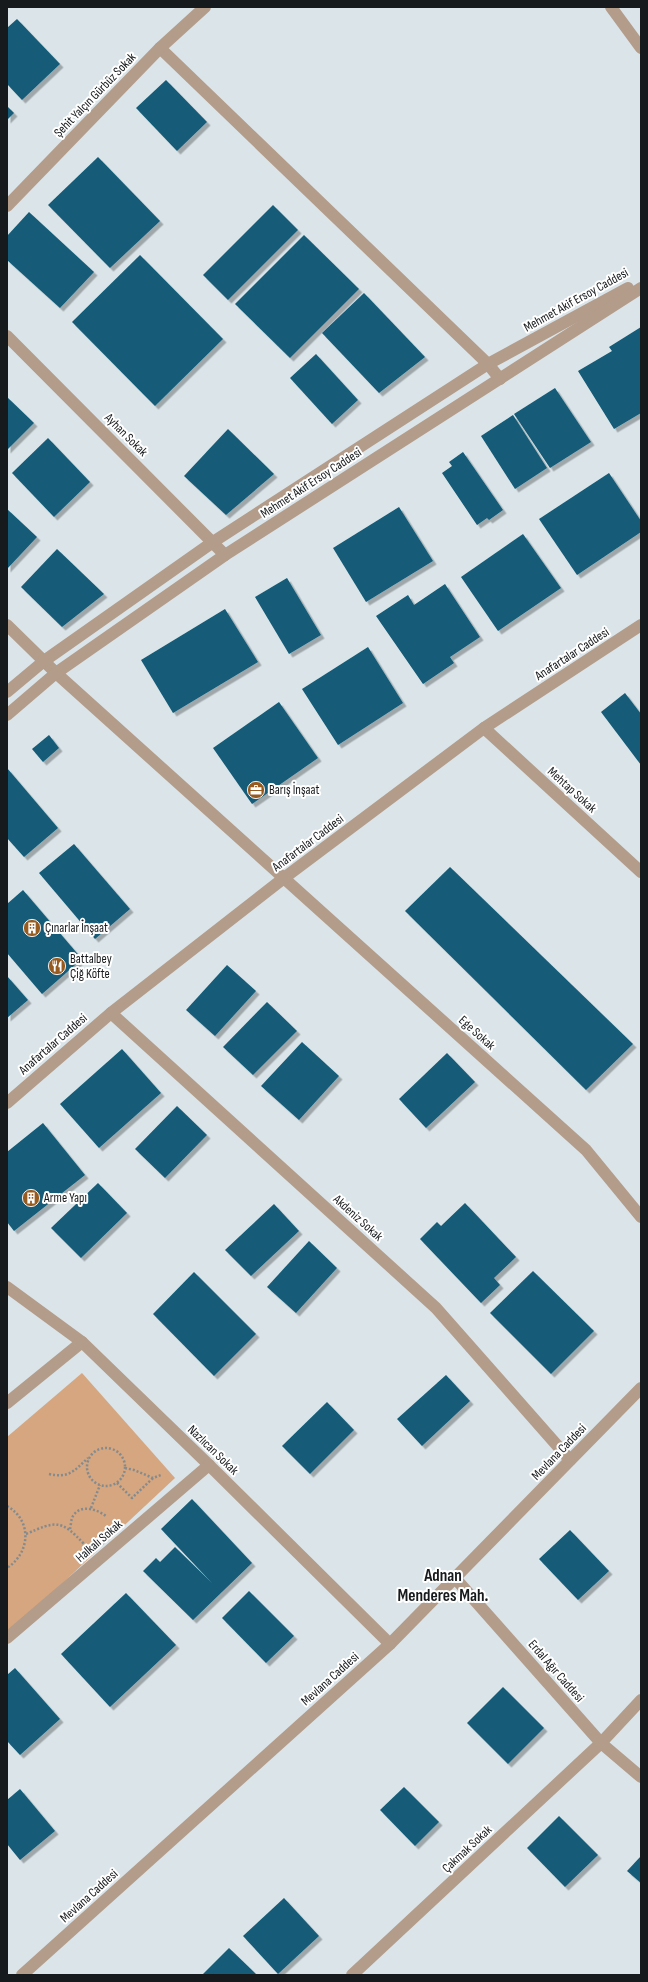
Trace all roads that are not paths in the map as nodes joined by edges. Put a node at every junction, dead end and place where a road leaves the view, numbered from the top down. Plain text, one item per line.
1 (205, 7) edge
2 (611, 7) edge
3 (160, 48) junction
4 (641, 48) edge
5 (7, 206) edge
6 (641, 281) edge
7 (641, 288) edge
8 (7, 336) edge
9 (488, 364) junction
10 (500, 379) junction
11 (213, 542) junction
12 (225, 555) junction
13 (7, 625) edge
14 (641, 625) edge
15 (44, 661) junction
16 (56, 673) junction
17 (7, 692) edge
18 (7, 716) edge
19 (484, 728) junction
20 (641, 872) edge
21 (284, 878) junction
22 (111, 1013) junction
23 (7, 1103) edge
24 (641, 1217) edge
25 (7, 1287) edge
26 (82, 1342) junction
27 (641, 1388) edge
28 (7, 1403) edge
29 (570, 1460) junction
30 (209, 1464) junction
31 (455, 1578) junction
32 (7, 1638) edge
33 (390, 1644) junction
34 (641, 1700) edge
35 (600, 1743) junction
36 (641, 1777) edge
37 (22, 1975) edge
38 (352, 1975) edge

1 - 3 street, Şehit Yalçın Gürbüz Sokak
2 - 4 street
3 - 5 street, Şehit Yalçın Gürbüz Sokak
3 - 9 street
6 - 9 street, Mehmet Akif Ersoy Caddesi
7 - 10 street, Mehmet Akif Ersoy Caddesi
8 - 11 street, Ayhan Sokak
9 - 10 street
9 - 11 street, Mehmet Akif Ersoy Caddesi
10 - 12 street, Mehmet Akif Ersoy Caddesi
11 - 12 street, Ayhan Sokak
11 - 15 street, Mehmet Akif Ersoy Caddesi
12 - 16 street, Mehmet Akif Ersoy Caddesi
13 - 15 street, Ege Sokak
14 - 19 street, Anafartalar Caddesi
15 - 16 street, Ege Sokak
15 - 17 street, Mehmet Akif Ersoy Caddesi
16 - 18 street, Mehmet Akif Ersoy Caddesi
16 - 21 street, Ege Sokak
19 - 20 street, Mehtap Sokak
19 - 21 street, Anafartalar Caddesi
21 - 22 street, Anafartalar Caddesi
21 - 24 street, Ege Sokak
22 - 23 street, Anafartalar Caddesi
22 - 29 street, Akdeniz Sokak
25 - 26 street, Nazlıcan Sokak
26 - 28 street
26 - 30 street, Nazlıcan Sokak
27 - 29 street, Mevlana Caddesi
29 - 31 street, Mevlana Caddesi
30 - 32 street, Halkalı Sokak
30 - 33 street, Nazlıcan Sokak
31 - 33 street, Mevlana Caddesi
31 - 35 street, Erdal Ağır Caddesi
33 - 37 street, Mevlana Caddesi
34 - 35 street, Çakmak Sokak
35 - 36 street, Erdal Ağır Caddesi
35 - 38 street, Çakmak Sokak

